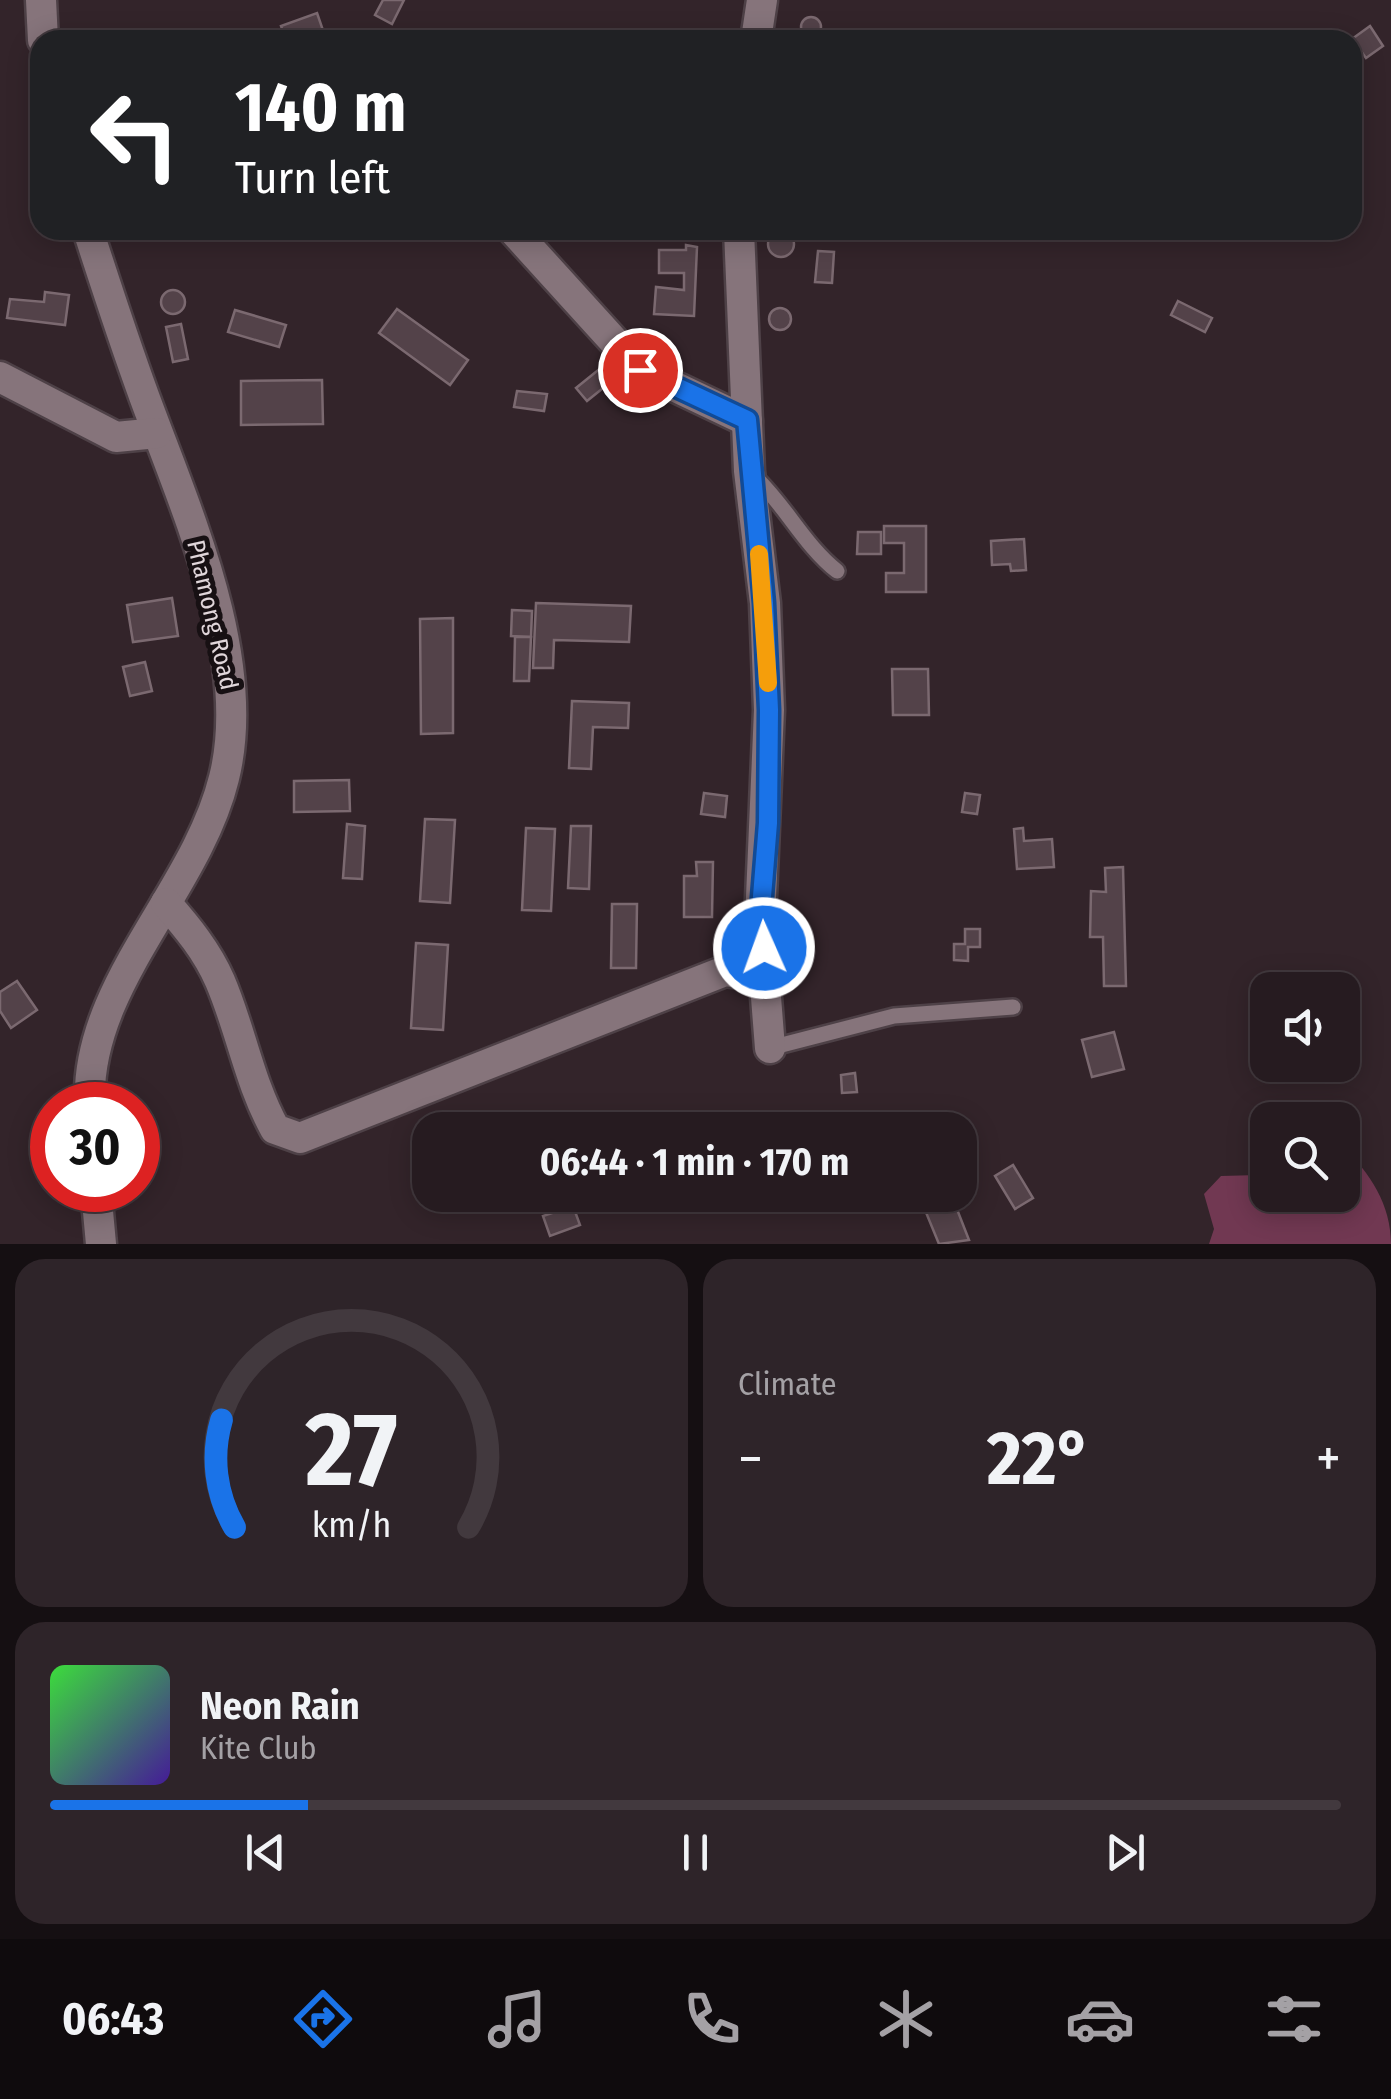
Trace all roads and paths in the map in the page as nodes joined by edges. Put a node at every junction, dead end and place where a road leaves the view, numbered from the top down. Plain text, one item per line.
1 (40, 0) edge
2 (762, 0) edge
3 (42, 30) edge
4 (758, 30) edge
5 (94, 240) edge
6 (522, 240) edge
7 (739, 240) edge
8 (0, 377) edge
9 (747, 420) junction
10 (157, 433) junction
11 (750, 472) junction
12 (837, 571) dead end
13 (166, 903) junction
14 (767, 976) junction
15 (1013, 1007) dead end
16 (770, 1048) joint
17 (92, 1082) edge
18 (98, 1212) edge
19 (101, 1244) edge

1 - 3 street
2 - 4 street
5 - 10 street, Phamong Road
6 - 9 street
7 - 9 street
8 - 10 street
9 - 11 street
10 - 13 street, Phamong Road
11 - 12 lane
11 - 14 street
13 - 14 street
13 - 17 street, Phamong Road
14 - 16 street
15 - 16 lane
18 - 19 street

